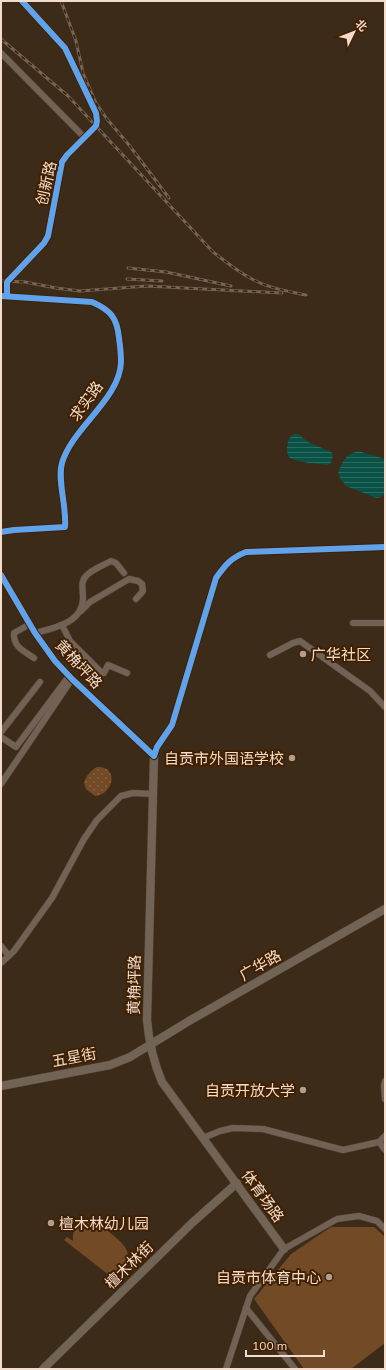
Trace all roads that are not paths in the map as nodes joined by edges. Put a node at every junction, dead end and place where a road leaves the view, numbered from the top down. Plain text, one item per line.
1 (22, 1) edge
2 (1, 53) edge
3 (84, 137) junction
4 (4, 295) edge
5 (1, 532) edge
6 (385, 547) edge
7 (124, 573) dead end
8 (1, 575) edge
9 (136, 599) dead end
10 (79, 612) junction
11 (353, 623) dead end
12 (385, 623) edge
13 (30, 624) junction
14 (62, 625) junction
15 (35, 633) junction
16 (270, 655) dead end
17 (34, 658) dead end
18 (127, 673) dead end
19 (71, 678) junction
20 (40, 682) dead end
21 (385, 707) edge
22 (1, 732) edge
23 (1, 737) edge
24 (154, 756) junction
25 (1, 784) edge
26 (153, 794) junction
27 (385, 908) edge
28 (1, 946) edge
29 (9, 956) junction
30 (1, 963) edge
31 (150, 1046) junction
32 (385, 1081) edge
33 (1, 1086) edge
34 (385, 1099) edge
35 (385, 1136) edge
36 (203, 1138) junction
37 (379, 1142) junction
38 (385, 1150) edge
39 (237, 1183) junction
40 (385, 1229) edge
41 (284, 1249) junction
42 (246, 1308) junction
43 (43, 1369) edge
44 (226, 1369) edge
45 (295, 1369) edge

1 - 3 street, 创新路
2 - 3 street
3 - 4 street, 创新路
4 - 5 street, 求实路
6 - 24 street
7 - 10 street
8 - 13 street, 黄桷坪路
9 - 10 street
10 - 14 street
11 - 12 street
13 - 15 street, 黄桷坪路
13 - 17 street
14 - 15 street
14 - 18 street
15 - 19 street, 黄桷坪路
16 - 21 street
19 - 23 street
19 - 24 street, 黄桷坪路
19 - 25 street
20 - 22 street
24 - 26 main road, 黄桷坪路
26 - 29 street
26 - 31 main road, 黄桷坪路
27 - 31 main road, 广华路
28 - 29 street
29 - 30 street
31 - 33 main road, 五星街
31 - 36 main road, 体育场路
32 - 34 street
35 - 37 street
36 - 37 street
36 - 39 main road, 体育场路
37 - 38 street
39 - 41 main road, 体育场路
39 - 43 main road, 檀木林街
40 - 41 street
41 - 42 street
42 - 44 street
42 - 45 street

